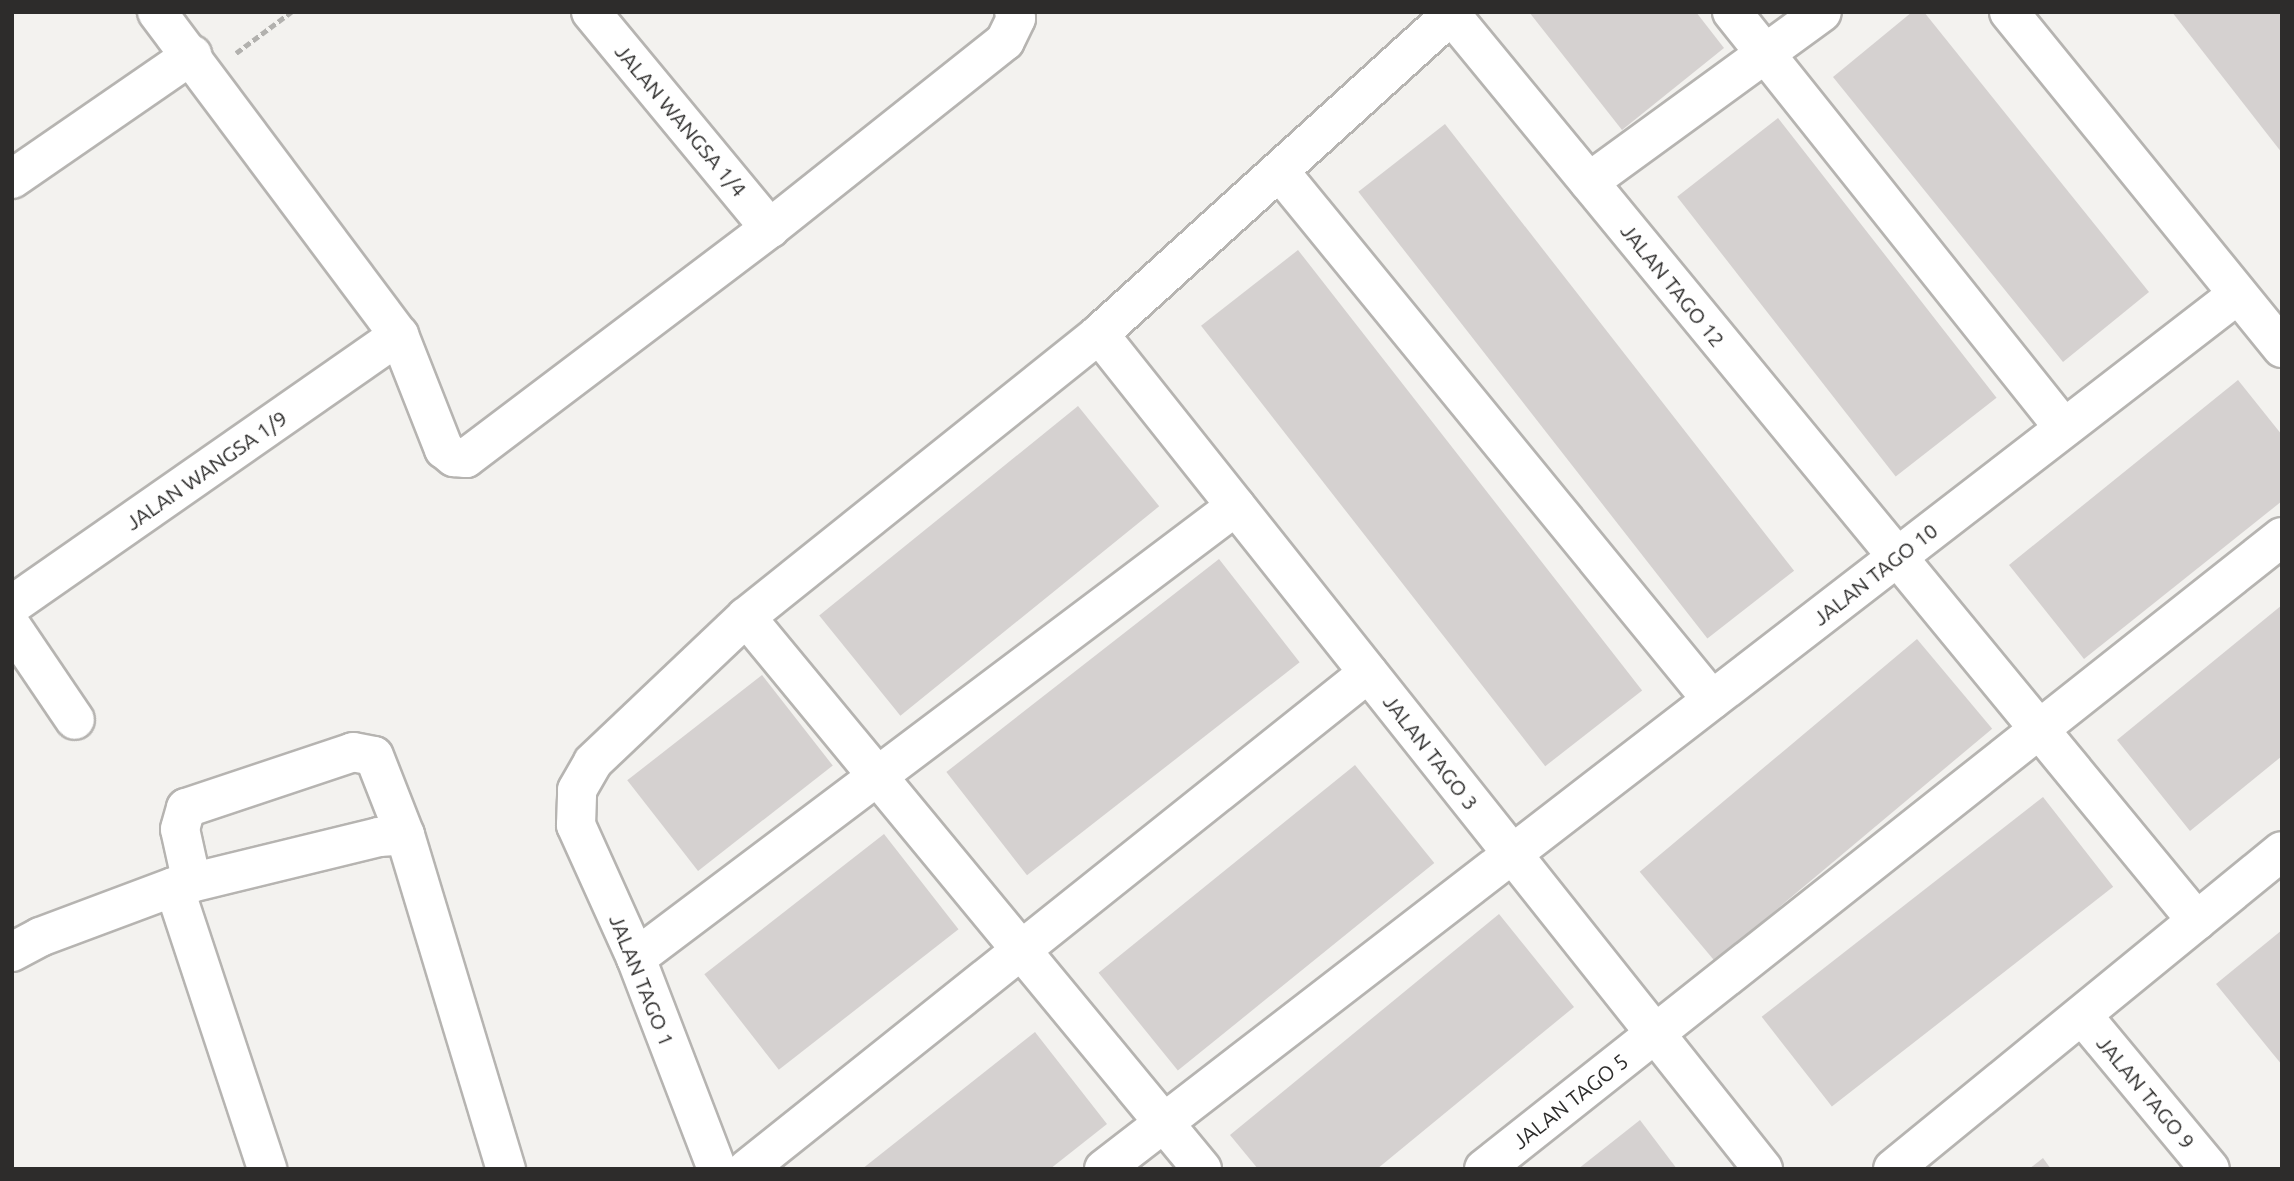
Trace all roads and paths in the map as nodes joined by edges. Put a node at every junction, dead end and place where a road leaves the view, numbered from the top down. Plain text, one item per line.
1 (157, 12) edge
2 (291, 12) edge
3 (592, 12) edge
4 (1732, 12) edge
5 (1822, 12) edge
6 (2009, 12) edge
7 (1450, 13) edge
8 (1015, 15) edge
9 (1765, 54) junction
10 (199, 65) junction
11 (1280, 172) junction
12 (12, 178) edge
13 (1589, 182) junction
14 (770, 228) junction
15 (2238, 294) junction
16 (1099, 334) junction
17 (399, 335) junction
18 (2282, 348) edge
19 (2064, 428) junction
20 (1236, 506) junction
21 (2282, 537) edge
22 (1897, 557) junction
23 (14, 605) edge
24 (746, 617) junction
25 (1368, 673) junction
26 (1712, 700) junction
27 (75, 720) dead end
28 (2039, 729) junction
29 (878, 776) junction
30 (405, 835) junction
31 (2282, 852) edge
32 (1513, 854) junction
33 (183, 885) junction
34 (2197, 921) junction
35 (1021, 949) junction
36 (12, 952) edge
37 (636, 958) junction
38 (2082, 1014) junction
39 (1655, 1033) junction
40 (1164, 1123) junction
41 (267, 1169) edge
42 (506, 1169) edge
43 (717, 1169) edge
44 (747, 1169) edge
45 (1104, 1169) edge
46 (1202, 1169) edge
47 (1484, 1169) edge
48 (1763, 1169) edge
49 (1893, 1169) edge
50 (2210, 1169) edge

1 - 10 street
2 - 10 path
3 - 14 street, JALAN WANGSA 1/4
4 - 9 street
5 - 9 street
6 - 15 street
7 - 11 street
7 - 13 street, JALAN TAGO 12
8 - 14 street
9 - 13 street
9 - 19 street
10 - 12 street
10 - 17 street
11 - 16 street
11 - 26 street
13 - 22 street, JALAN TAGO 12
14 - 17 street
15 - 18 street
15 - 19 street, JALAN TAGO 10
16 - 20 street, JALAN TAGO 3
16 - 24 street
17 - 23 street, JALAN WANGSA 1/9
19 - 22 street, JALAN TAGO 10
20 - 25 street, JALAN TAGO 3
20 - 29 street
21 - 28 street, JALAN TAGO 5
22 - 26 street, JALAN TAGO 10
22 - 28 street, JALAN TAGO 12
23 - 27 street
24 - 29 street
24 - 37 street, JALAN TAGO 1
25 - 32 street, JALAN TAGO 3
25 - 35 street
26 - 32 street, JALAN TAGO 10
28 - 34 street, JALAN TAGO 12
28 - 39 street, JALAN TAGO 5
29 - 35 street
29 - 37 street
30 - 33 street
30 - 33 street
30 - 42 street
31 - 34 street
32 - 39 street, JALAN TAGO 3
32 - 40 street, JALAN TAGO 10
33 - 36 street
33 - 41 street
34 - 38 street
35 - 40 street
35 - 44 street
37 - 43 street, JALAN TAGO 1
38 - 49 street
38 - 50 street, JALAN TAGO 9
39 - 47 street, JALAN TAGO 5
39 - 48 street, JALAN TAGO 3
40 - 45 street, JALAN TAGO 10
40 - 46 street

